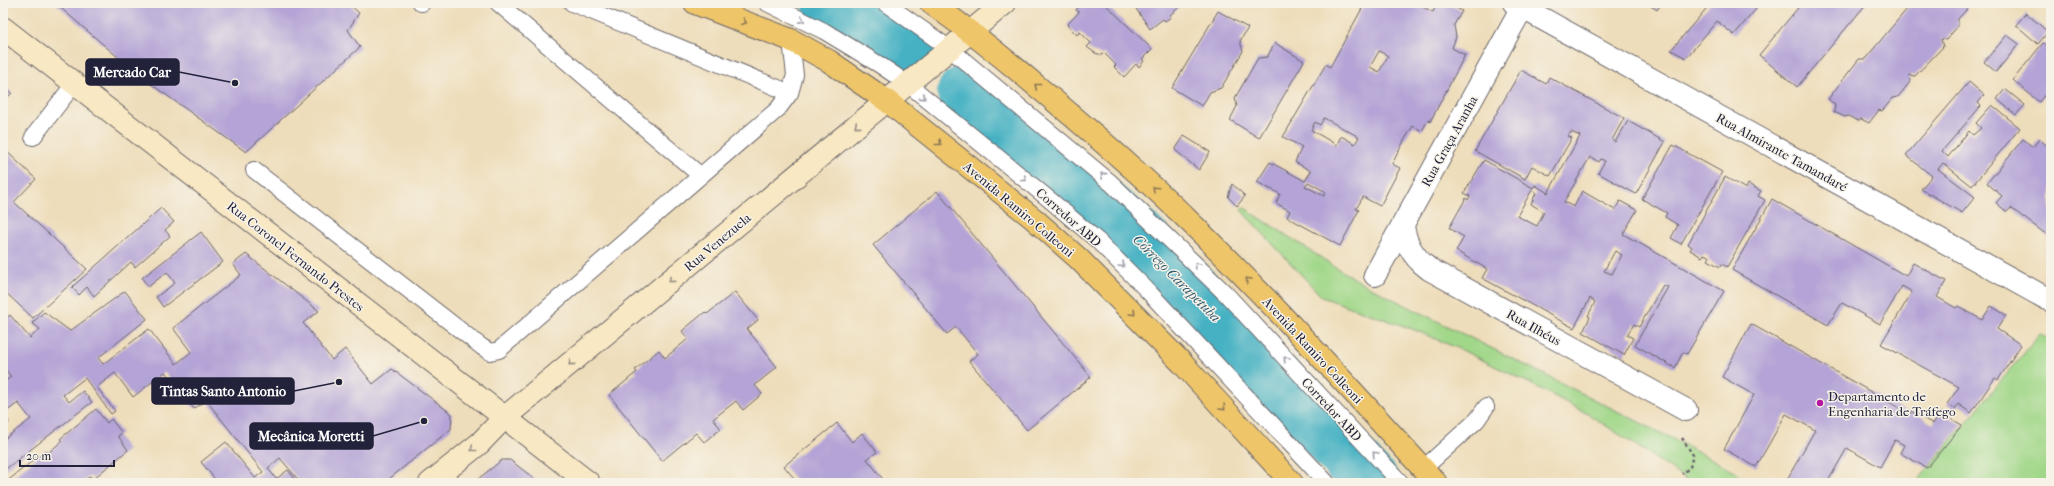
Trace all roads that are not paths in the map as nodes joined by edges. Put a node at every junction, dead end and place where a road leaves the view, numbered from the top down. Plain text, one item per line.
1 (498, 3) edge
2 (572, 3) edge
3 (695, 3) edge
4 (767, 3) edge
5 (885, 3) edge
6 (931, 3) edge
7 (1005, 3) edge
8 (1518, 5) edge
9 (3, 28) edge
10 (971, 32) junction
11 (791, 40) junction
12 (950, 49) junction
13 (74, 84) junction
14 (908, 84) junction
15 (790, 93) junction
16 (887, 101) junction
17 (33, 137) dead end
18 (254, 170) dead end
19 (701, 176) junction
20 (1403, 225) junction
21 (1375, 275) dead end
22 (2050, 300) edge
23 (1486, 407) dead end
24 (1686, 410) dead end
25 (504, 418) junction
26 (1430, 476) edge
27 (430, 483) edge
28 (589, 483) edge
29 (1292, 483) edge
30 (1327, 483) edge
31 (1401, 483) edge

1 - 19 lane
2 - 15 lane
3 -> 11 main road, Avenida Ramiro Colleoni
4 -> 14 lane, Corredor ABD
5 - 12 lane, Corredor ABD
6 - 10 main road, Avenida Ramiro Colleoni
7 - 10 street, Rua Venezuela
8 - 20 street, Rua Graça Aranha
8 - 22 street, Rua Almirante Tamandaré
9 - 13 street, Rua Coronel Fernando Prestes
10 - 12 street, Rua Venezuela
26 -> 10 main road, Avenida Ramiro Colleoni
11 - 15 lane
11 - 16 main road, Avenida Ramiro Colleoni
12 - 14 street, Rua Venezuela
31 -> 12 lane, Corredor ABD
13 - 17 lane
13 - 25 street, Rua Coronel Fernando Prestes
14 - 16 street, Rua Venezuela
14 -> 30 lane, Corredor ABD
15 - 19 lane
16 -> 25 street, Rua Venezuela
16 -> 29 main road, Avenida Ramiro Colleoni
18 - 19 lane
20 - 21 street, Rua Graça Aranha
20 - 24 street, Rua Ilhéus
23 - 26 lane
25 -> 27 street, Rua Venezuela
25 - 28 street, Rua Coronel Fernando Prestes

